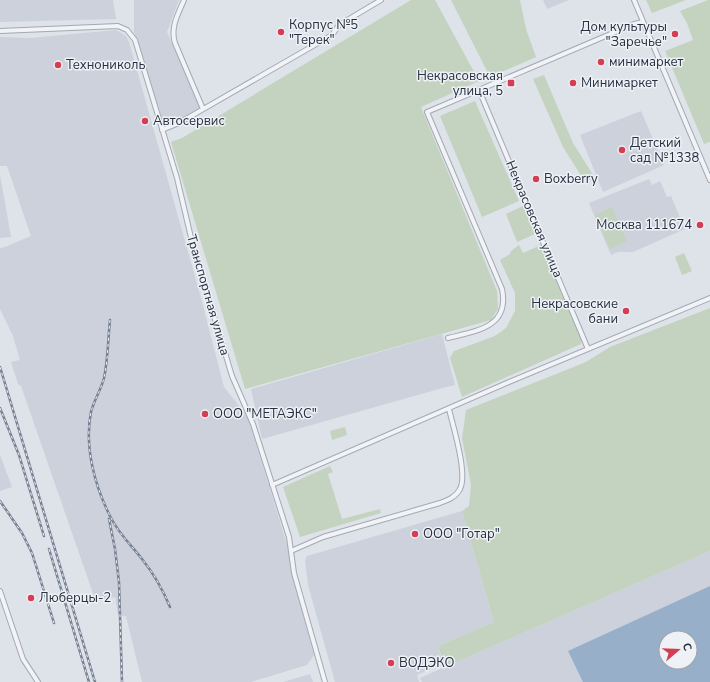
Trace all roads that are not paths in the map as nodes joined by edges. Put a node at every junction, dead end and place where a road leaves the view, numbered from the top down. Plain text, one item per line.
1 (184, 0) edge
2 (381, 0) edge
3 (634, 0) edge
4 (643, 22) junction
5 (0, 31) edge
6 (479, 90) junction
7 (203, 109) junction
8 (162, 130) junction
9 (710, 180) edge
10 (710, 298) edge
11 (448, 338) dead end
12 (588, 349) junction
13 (449, 409) junction
14 (272, 485) junction
15 (291, 551) junction
16 (0, 591) edge
17 (38, 682) edge
18 (325, 682) edge

1 - 7 street
2 - 7 street
3 - 4 street
4 - 6 street
4 - 9 street
5 - 8 street, Транспортная улица
6 - 11 street
6 - 12 street, Некрасовская улица
7 - 8 street
8 - 14 street, Транспортная улица
10 - 12 street
12 - 13 street
13 - 14 street
13 - 15 street
14 - 15 street, Транспортная улица
15 - 18 street, Транспортная улица
16 - 17 street

